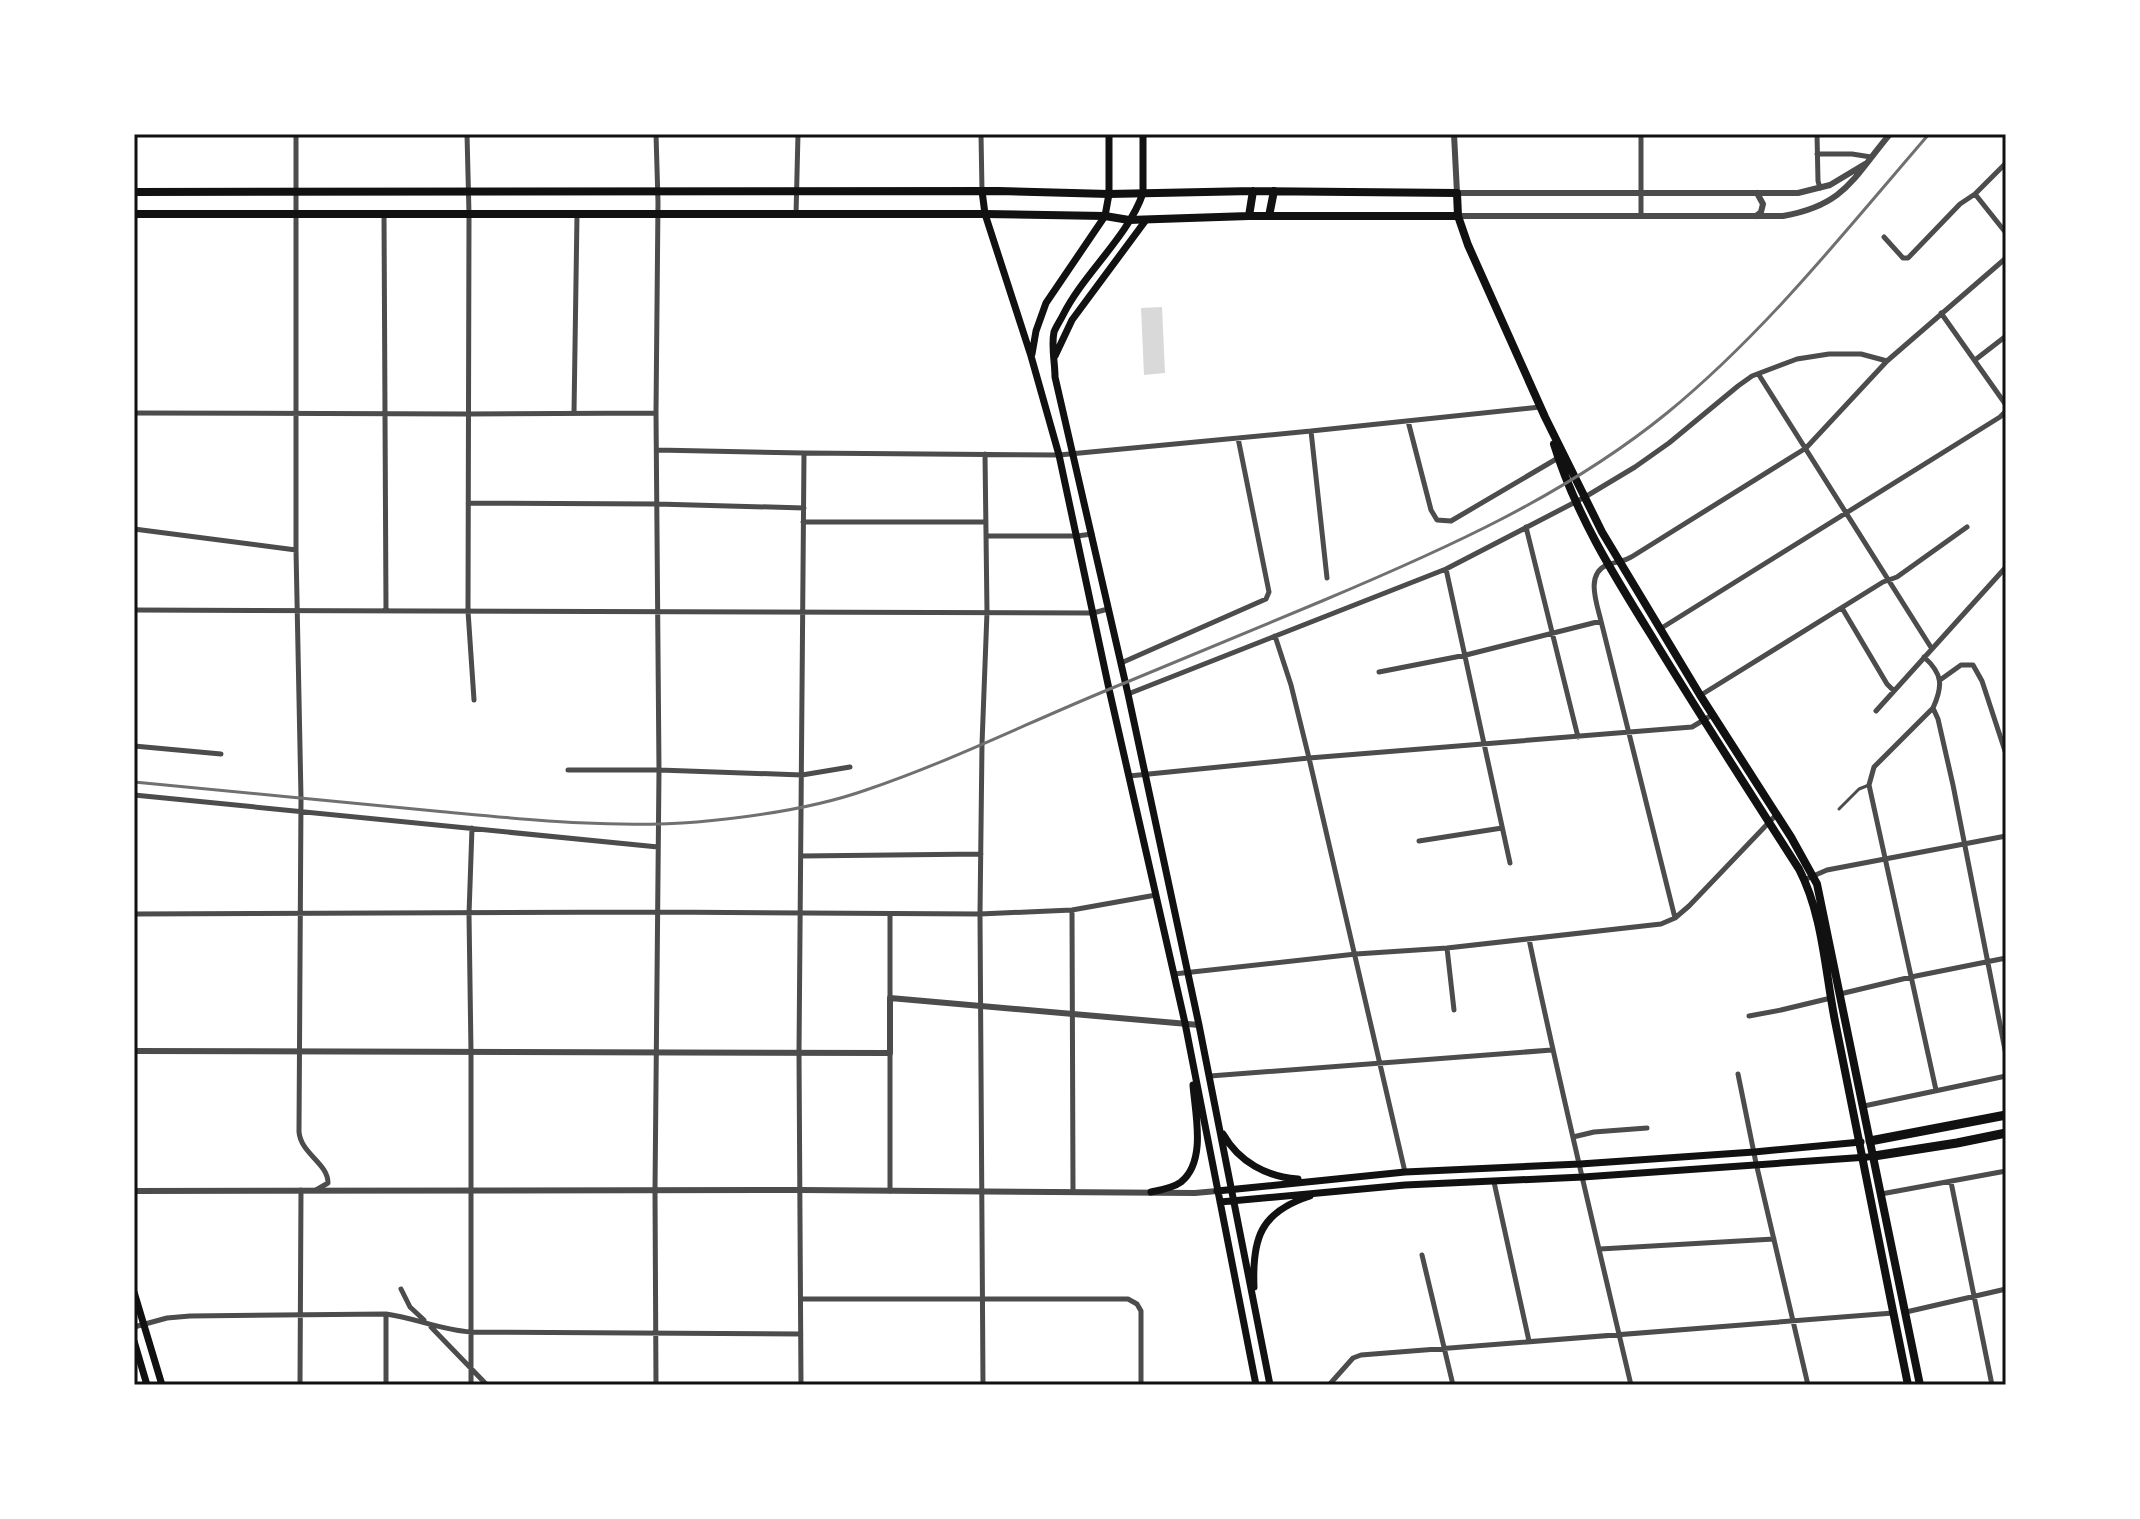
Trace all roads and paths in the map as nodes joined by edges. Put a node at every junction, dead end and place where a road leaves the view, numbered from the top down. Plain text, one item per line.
1 (296, 134) edge
2 (467, 134) edge
3 (656, 134) edge
4 (798, 134) edge
5 (981, 134) edge
6 (1109, 134) edge
7 (1143, 134) edge
8 (1454, 134) edge
9 (1641, 134) edge
10 (1817, 134) edge
11 (1890, 134) edge
12 (1817, 154) junction
13 (1871, 157) junction
14 (2006, 163) edge
15 (1865, 164) junction
16 (1820, 188) junction
17 (468, 191) junction
18 (797, 191) junction
19 (982, 191) junction
20 (1253, 191) junction
21 (1274, 191) junction
22 (134, 192) edge
23 (658, 192) junction
24 (1641, 192) junction
25 (297, 193) junction
26 (1143, 193) junction
27 (1457, 193) junction
28 (1757, 193) junction
29 (1109, 194) junction
30 (1975, 194) junction
31 (296, 213) junction
32 (384, 213) junction
33 (134, 214) edge
34 (469, 214) junction
35 (658, 214) junction
36 (985, 214) junction
37 (577, 215) junction
38 (796, 215) junction
39 (1641, 215) junction
40 (1105, 216) junction
41 (1249, 216) junction
42 (1269, 216) junction
43 (1458, 216) junction
44 (1756, 216) junction
45 (1129, 220) junction
46 (1146, 220) junction
47 (2006, 233) edge
48 (1884, 237) dead end
49 (2006, 258) edge
50 (1941, 313) junction
51 (2006, 336) edge
52 (1031, 356) junction
53 (1054, 358) junction
54 (1975, 360) junction
55 (1887, 361) junction
56 (1759, 375) junction
57 (2006, 405) edge
58 (1541, 407) junction
59 (2006, 411) edge
60 (134, 413) edge
61 (296, 413) junction
62 (574, 413) junction
63 (656, 413) junction
64 (385, 414) junction
65 (467, 414) junction
66 (1545, 417) junction
67 (1408, 421) junction
68 (1311, 431) junction
69 (1238, 438) junction
70 (1806, 448) junction
71 (657, 450) junction
72 (804, 453) junction
73 (985, 454) junction
74 (1074, 454) junction
75 (1059, 455) junction
76 (1558, 458) junction
77 (1585, 497) junction
78 (1575, 502) junction
79 (468, 503) junction
80 (657, 504) junction
81 (804, 508) junction
82 (1847, 513) junction
83 (803, 522) junction
84 (986, 522) junction
85 (1526, 527) junction
86 (1967, 527) dead end
87 (134, 529) edge
88 (1092, 534) junction
89 (986, 536) junction
90 (1077, 536) junction
91 (296, 550) junction
92 (1620, 563) junction
93 (1608, 565) junction
94 (2006, 567) edge
95 (1446, 569) junction
96 (1327, 578) dead end
97 (1889, 580) junction
98 (1842, 608) junction
99 (296, 609) junction
100 (1108, 609) junction
101 (134, 610) edge
102 (386, 611) junction
103 (468, 611) junction
104 (657, 611) junction
105 (804, 611) junction
106 (987, 612) junction
107 (1093, 613) junction
108 (1601, 621) junction
109 (1660, 629) junction
110 (1554, 633) junction
111 (1275, 636) junction
112 (1932, 649) junction
113 (1466, 655) junction
114 (1924, 657) junction
115 (1121, 664) junction
116 (1379, 672) dead end
117 (1940, 680) junction
118 (1894, 691) junction
119 (1128, 694) junction
120 (1700, 695) junction
121 (474, 700) dead end
122 (1933, 708) junction
123 (1876, 711) dead end
124 (1712, 715) junction
125 (1704, 721) junction
126 (2003, 732) edge
127 (1630, 733) junction
128 (1578, 737) junction
129 (1483, 744) junction
130 (134, 746) edge
131 (221, 754) dead end
132 (2006, 754) edge
133 (1309, 758) junction
134 (850, 767) dead end
135 (568, 770) dead end
136 (659, 770) junction
137 (1145, 774) junction
138 (802, 775) junction
139 (1129, 776) junction
140 (1869, 785) junction
141 (134, 795) edge
142 (1839, 809) dead end
143 (301, 811) junction
144 (1776, 815) junction
145 (1768, 822) junction
146 (472, 828) junction
147 (1502, 828) junction
148 (2006, 836) edge
149 (1419, 841) dead end
150 (1965, 844) junction
151 (658, 847) junction
152 (981, 854) junction
153 (801, 856) junction
154 (1885, 858) junction
155 (1510, 863) dead end
156 (1813, 875) junction
157 (1804, 880) junction
158 (1156, 895) junction
159 (1072, 910) junction
160 (657, 912) junction
161 (800, 913) junction
162 (134, 914) edge
163 (299, 914) junction
164 (469, 914) junction
165 (890, 914) junction
166 (980, 914) junction
167 (1675, 918) junction
168 (1529, 939) junction
169 (1447, 948) junction
170 (1356, 954) junction
171 (2006, 958) edge
172 (1988, 960) junction
173 (1187, 972) junction
174 (1174, 974) junction
175 (1911, 977) junction
176 (1840, 994) junction
177 (890, 998) junction
178 (1831, 998) junction
179 (981, 1006) junction
180 (1454, 1010) dead end
181 (1071, 1014) junction
182 (1749, 1016) dead end
183 (1185, 1023) junction
184 (1199, 1025) junction
185 (1552, 1050) junction
186 (134, 1051) edge
187 (471, 1052) junction
188 (299, 1053) junction
189 (799, 1053) junction
190 (890, 1053) junction
191 (657, 1054) junction
192 (1191, 1054) junction
193 (2006, 1055) edge
194 (1380, 1062) junction
195 (1738, 1074) dead end
196 (1210, 1076) junction
197 (2006, 1076) edge
198 (1936, 1090) junction
199 (1863, 1106) junction
200 (2006, 1115) edge
201 (1219, 1124) junction
202 (1647, 1128) dead end
203 (2006, 1133) edge
204 (1573, 1137) junction
205 (1865, 1141) junction
206 (1754, 1152) junction
207 (1868, 1156) junction
208 (1756, 1163) junction
209 (1580, 1164) junction
210 (2006, 1171) edge
211 (1405, 1172) junction
212 (1583, 1177) junction
213 (1328, 1180) junction
214 (1494, 1182) junction
215 (1951, 1182) junction
216 (1231, 1189) junction
217 (301, 1190) junction
218 (315, 1190) junction
219 (471, 1190) junction
220 (655, 1190) junction
221 (801, 1190) junction
222 (134, 1191) edge
223 (890, 1191) junction
224 (1073, 1191) junction
225 (1217, 1191) junction
226 (1327, 1191) junction
227 (981, 1192) junction
228 (1151, 1192) junction
229 (1880, 1194) junction
230 (1233, 1201) junction
231 (1220, 1202) junction
232 (1774, 1239) junction
233 (1600, 1249) junction
234 (1422, 1255) dead end
235 (401, 1289) dead end
236 (2006, 1289) edge
237 (134, 1292) edge
238 (1974, 1296) junction
239 (801, 1299) junction
240 (982, 1299) junction
241 (1904, 1312) junction
242 (1893, 1313) junction
243 (386, 1314) junction
244 (1256, 1314) junction
245 (300, 1315) junction
246 (1793, 1321) junction
247 (144, 1324) junction
248 (428, 1324) junction
249 (134, 1327) edge
250 (471, 1332) junction
251 (656, 1333) junction
252 (801, 1334) junction
253 (1619, 1334) junction
254 (134, 1341) edge
255 (1529, 1341) junction
256 (1444, 1348) junction
257 (471, 1370) junction
258 (147, 1385) edge
259 (162, 1385) edge
260 (300, 1385) edge
261 (386, 1385) edge
262 (471, 1385) edge
263 (487, 1385) edge
264 (656, 1385) edge
265 (801, 1385) edge
266 (983, 1385) edge
267 (1141, 1385) edge
268 (1256, 1385) edge
269 (1270, 1385) edge
270 (1329, 1385) edge
271 (1453, 1385) edge
272 (1631, 1385) edge
273 (1808, 1385) edge
274 (1908, 1385) edge
275 (1920, 1385) edge
276 (1992, 1385) edge

1 - 25 street
2 - 17 street
3 - 23 street
4 - 18 street
5 - 19 street
6 - 29 main road
7 - 26 main road
8 - 27 street
9 - 24 street
10 - 12 street
11 - 13 street
12 - 13 street
12 - 16 street
13 - 15 street
14 - 30 street
15 - 16 street
15 - 44 street
16 - 28 street
17 - 23 main road
17 - 25 main road
17 - 34 street
18 - 19 main road
18 - 23 main road
18 - 38 street
19 - 29 main road
19 - 36 main road
20 - 21 main road
20 - 26 main road
20 - 41 main road
21 - 27 main road
21 - 42 main road
22 - 25 main road
23 - 35 street
24 - 27 street
24 - 28 street
24 - 39 street
25 - 31 street
26 - 29 main road
26 - 45 main road
27 - 43 main road
28 - 44 street
29 - 40 main road
30 - 47 street
30 - 48 street
31 - 32 main road
31 - 33 main road
31 - 61 street
32 - 34 main road
32 - 64 street
34 - 37 main road
34 - 65 street
35 - 37 main road
35 - 38 main road
35 - 63 street
36 - 38 main road
36 - 40 main road
36 - 52 main road
37 - 62 street
39 - 43 street
39 - 44 street
40 - 45 main road
40 - 52 main road
41 - 42 main road
41 - 46 main road
42 - 43 main road
43 - 58 main road
45 - 46 main road
45 - 53 main road
46 - 53 main road
49 - 50 street
50 - 54 street
50 - 55 street
51 - 54 street
52 - 75 main road
53 - 74 main road
54 - 57 street
55 - 56 street
55 - 70 street
56 - 70 street
56 - 77 street
58 - 66 main road
58 - 67 street
59 - 82 street
60 - 61 street
61 - 64 street
61 - 91 street
62 - 63 street
62 - 65 street
63 - 71 street
64 - 65 street
64 - 102 street
65 - 79 street
66 - 76 main road
66 - 77 main road
67 - 68 street
67 - 76 street
68 - 69 street
68 - 96 street
69 - 74 street
69 - 115 street
70 - 82 street
70 - 92 street
71 - 72 street
71 - 80 street
72 - 73 street
72 - 81 street
73 - 75 street
73 - 84 street
74 - 75 street
74 - 88 main road
75 - 90 main road
76 - 78 main road
77 - 78 street
77 - 92 main road
78 - 85 street
78 - 93 main road
79 - 80 street
79 - 103 street
80 - 81 street
80 - 104 street
81 - 83 street
82 - 97 street
82 - 109 street
83 - 84 street
83 - 105 street
84 - 89 street
85 - 95 street
85 - 110 street
86 - 97 street
87 - 91 street
88 - 90 street
88 - 100 main road
89 - 90 street
89 - 106 street
90 - 107 main road
91 - 99 street
92 - 93 street
92 - 109 main road
93 - 108 street
93 - 125 main road
94 - 112 street
95 - 111 street
95 - 113 street
97 - 98 street
97 - 112 street
98 - 118 street
98 - 120 street
99 - 101 street
99 - 102 street
99 - 143 street
100 - 107 street
100 - 115 main road
102 - 103 street
103 - 104 street
103 - 121 street
104 - 105 street
104 - 136 street
105 - 106 street
105 - 138 street
106 - 107 street
106 - 152 street
107 - 139 main road
108 - 110 street
108 - 127 street
109 - 120 main road
110 - 113 street
110 - 128 street
111 - 119 street
111 - 133 street
112 - 114 street
113 - 116 street
113 - 129 street
114 - 117 street
114 - 118 street
115 - 119 main road
117 - 122 street
117 - 126 street
118 - 123 street
119 - 137 main road
120 - 124 main road
122 - 140 street
122 - 150 street
124 - 125 street
124 - 144 main road
125 - 127 street
125 - 145 main road
126 - 132 street
127 - 128 street
127 - 167 street
128 - 129 street
129 - 133 street
129 - 147 street
130 - 131 street
133 - 137 street
133 - 170 street
134 - 138 street
135 - 136 street
136 - 138 street
136 - 151 street
137 - 139 street
137 - 173 main road
138 - 153 street
139 - 158 main road
140 - 142 lane
140 - 154 street
141 - 143 street
143 - 146 street
143 - 163 street
144 - 145 street
144 - 156 main road
145 - 157 main road
145 - 167 street
146 - 151 street
146 - 164 street
147 - 149 street
147 - 155 street
148 - 150 street
150 - 154 street
150 - 172 street
151 - 160 street
152 - 153 street
152 - 166 street
153 - 161 street
154 - 156 street
154 - 175 street
156 - 157 street
156 - 176 main road
157 - 178 main road
158 - 159 street
158 - 174 main road
159 - 166 street
159 - 181 street
160 - 161 street
160 - 164 street
160 - 191 street
161 - 165 street
161 - 189 street
162 - 163 street
163 - 164 street
163 - 188 street
164 - 187 street
165 - 166 street
165 - 177 street
166 - 179 street
167 - 168 street
168 - 169 street
168 - 185 street
169 - 170 street
169 - 180 street
170 - 173 street
170 - 194 street
171 - 172 street
172 - 175 street
172 - 193 street
173 - 174 street
173 - 184 main road
174 - 183 main road
175 - 176 street
175 - 198 street
176 - 199 main road
177 - 179 street
177 - 190 street
178 - 182 street
178 - 205 main road
179 - 181 street
179 - 227 street
181 - 183 street
181 - 224 street
183 - 184 street
183 - 192 main road
184 - 196 main road
185 - 194 street
185 - 204 street
186 - 188 street
187 - 188 street
187 - 191 street
187 - 219 street
188 - 218 street
189 - 190 street
189 - 191 street
189 - 221 street
190 - 223 street
191 - 220 street
192 - 225 main road
192 - 228 main road
194 - 196 street
194 - 211 street
195 - 206 street
196 - 201 main road
197 - 198 street
198 - 199 street
199 - 205 main road
200 - 205 highway
201 - 213 main road
201 - 216 main road
202 - 204 street
203 - 207 highway
204 - 209 street
205 - 206 main road
205 - 207 main road
206 - 208 street
206 - 209 main road
207 - 208 main road
207 - 229 main road
207 - 242 main road
208 - 212 main road
208 - 232 street
209 - 211 main road
209 - 212 street
210 - 215 street
211 - 213 main road
212 - 214 main road
212 - 233 street
213 - 216 main road
214 - 226 main road
214 - 255 street
215 - 229 street
215 - 238 street
216 - 225 main road
216 - 230 main road
217 - 218 street
217 - 222 street
217 - 245 street
218 - 219 street
219 - 220 street
219 - 250 street
220 - 221 street
220 - 251 street
221 - 223 street
221 - 239 street
223 - 227 street
224 - 227 street
224 - 228 street
225 - 228 street
225 - 231 main road
226 - 230 main road
226 - 244 main road
227 - 240 street
229 - 241 main road
230 - 231 main road
230 - 244 main road
231 - 268 main road
232 - 233 street
232 - 246 street
233 - 253 street
234 - 256 street
235 - 248 street
236 - 238 street
237 - 247 main road
238 - 241 street
238 - 276 street
239 - 240 street
239 - 252 street
240 - 266 street
240 - 267 street
241 - 275 main road
242 - 246 street
242 - 274 main road
243 - 245 street
243 - 248 street
243 - 261 street
244 - 269 main road
245 - 247 street
245 - 260 street
246 - 253 street
246 - 273 street
247 - 249 street
247 - 259 main road
248 - 250 street
248 - 257 street
250 - 251 street
250 - 257 street
251 - 252 street
251 - 264 street
252 - 265 street
253 - 255 street
253 - 272 street
254 - 258 main road
255 - 256 street
256 - 270 street
256 - 271 street
257 - 262 street
257 - 263 street

